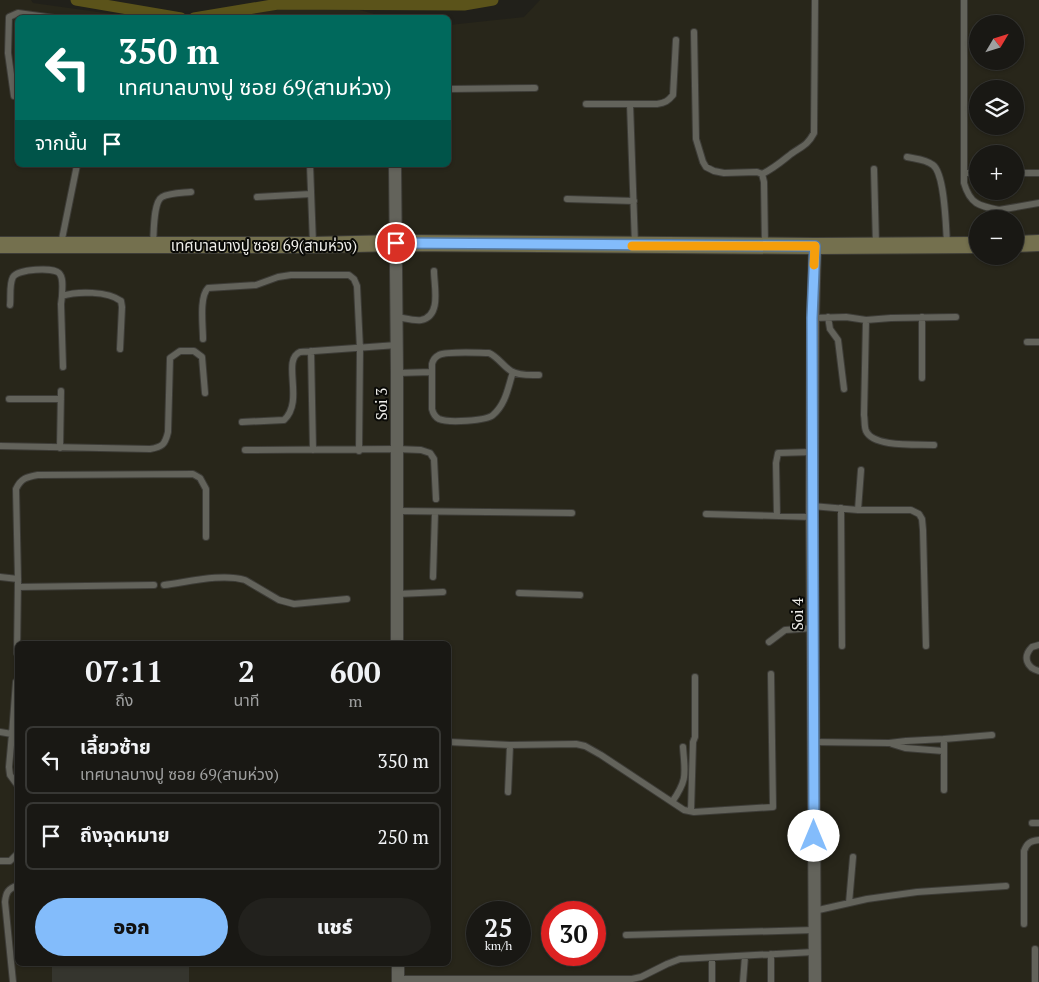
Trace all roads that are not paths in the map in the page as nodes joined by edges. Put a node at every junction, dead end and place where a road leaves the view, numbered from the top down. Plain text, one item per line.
1 (815, 0) edge
2 (964, 0) edge
3 (32, 15) edge
4 (694, 32) dead end
5 (676, 40) dead end
6 (0, 53) edge
7 (8, 53) junction
8 (451, 88) edge
9 (535, 88) dead end
10 (14, 96) dead end
11 (586, 104) dead end
12 (630, 104) junction
13 (907, 157) dead end
14 (77, 167) edge
15 (310, 167) edge
16 (395, 167) edge
17 (874, 169) dead end
18 (964, 173) junction
19 (969, 173) edge
20 (1024, 173) edge
21 (762, 174) junction
22 (1039, 174) edge
23 (190, 192) dead end
24 (311, 194) junction
25 (257, 197) dead end
26 (567, 199) dead end
27 (634, 201) junction
28 (1039, 203) edge
29 (999, 210) joint
30 (396, 243) junction
31 (1039, 243) edge
32 (0, 244) edge
33 (1024, 244) edge
34 (61, 245) junction
35 (153, 245) junction
36 (313, 245) junction
37 (969, 245) edge
38 (635, 246) junction
39 (765, 246) junction
40 (815, 246) junction
41 (876, 246) junction
42 (947, 246) junction
43 (434, 271) dead end
44 (62, 296) junction
45 (10, 305) dead end
46 (397, 317) junction
47 (922, 317) junction
48 (956, 317) dead end
49 (812, 318) junction
50 (828, 318) junction
51 (866, 320) junction
52 (203, 339) dead end
53 (1026, 342) dead end
54 (1039, 342) edge
55 (397, 345) junction
56 (120, 349) dead end
57 (360, 349) junction
58 (311, 351) junction
59 (63, 367) dead end
60 (432, 372) junction
61 (513, 372) junction
62 (397, 373) junction
63 (540, 375) dead end
64 (922, 378) dead end
65 (844, 389) dead end
66 (61, 391) dead end
67 (204, 393) dead end
68 (61, 399) junction
69 (8, 400) dead end
70 (242, 422) dead end
71 (934, 445) dead end
72 (0, 446) edge
73 (60, 448) junction
74 (397, 449) junction
75 (245, 450) dead end
76 (313, 450) junction
77 (359, 450) junction
78 (812, 452) junction
79 (861, 470) dead end
80 (436, 499) dead end
81 (841, 508) junction
82 (858, 510) junction
83 (397, 511) junction
84 (435, 512) junction
85 (813, 512) junction
86 (572, 513) dead end
87 (706, 514) dead end
88 (778, 516) junction
89 (206, 537) dead end
90 (434, 577) dead end
91 (0, 578) edge
92 (18, 579) junction
93 (154, 585) dead end
94 (164, 585) dead end
95 (18, 587) junction
96 (443, 592) dead end
97 (520, 593) dead end
98 (397, 594) junction
99 (580, 595) dead end
100 (346, 599) dead end
101 (813, 628) junction
102 (17, 641) edge
103 (397, 641) edge
104 (769, 642) dead end
105 (1039, 645) edge
106 (842, 646) dead end
107 (926, 646) dead end
108 (1039, 671) edge
109 (771, 674) dead end
110 (695, 677) dead end
111 (15, 695) edge
112 (0, 732) edge
113 (12, 734) junction
114 (992, 735) dead end
115 (944, 739) junction
116 (451, 742) edge
117 (813, 742) junction
118 (889, 743) junction
119 (510, 745) junction
120 (684, 746) dead end
121 (943, 751) junction
122 (15, 782) edge
123 (944, 790) dead end
124 (508, 792) dead end
125 (672, 802) junction
126 (691, 811) junction
127 (1039, 840) edge
128 (15, 856) edge
129 (853, 857) dead end
130 (0, 862) edge
131 (15, 886) edge
132 (1006, 886) dead end
133 (849, 903) junction
134 (814, 911) junction
135 (1024, 924) dead end
136 (814, 930) junction
137 (626, 935) dead end
138 (1034, 949) dead end
139 (814, 952) junction
140 (772, 954) junction
141 (745, 956) junction
142 (712, 958) junction
143 (398, 966) edge
144 (542, 980) edge
145 (398, 981) edge
146 (13, 982) edge
147 (712, 982) edge
148 (743, 982) edge
149 (771, 982) edge
150 (814, 982) edge
151 (1034, 982) edge

1 - 21 lane
2 - 18 lane
3 - 7 lane
4 - 21 lane
5 - 12 lane
6 - 7 lane
7 - 10 lane
8 - 9 lane
11 - 12 lane
12 - 27 lane
13 - 42 lane
14 - 34 lane
15 - 24 lane
16 - 30 street, Soi 3
17 - 41 lane
18 - 19 lane
18 - 29 lane
20 - 22 lane
21 - 39 lane
23 - 35 lane
24 - 25 lane
24 - 36 lane
26 - 27 lane
27 - 38 lane
28 - 29 lane
30 - 36 street, เทศบาลบางปู ซอย 69(สามห่วง)
30 - 38 street, เทศบาลบางปู ซอย 69(สามห่วง)
30 - 46 street, Soi 3
31 - 33 street
32 - 34 street, เทศบาลบางปู ซอย 69(สามห่วง)
34 - 35 street, เทศบาลบางปู ซอย 69(สามห่วง)
35 - 36 street, เทศบาลบางปู ซอย 69(สามห่วง)
37 - 42 street, เทศบาลบางปู ซอย 69(สามห่วง)
38 - 39 street, เทศบาลบางปู ซอย 69(สามห่วง)
39 - 40 street, เทศบาลบางปู ซอย 69(สามห่วง)
40 - 41 street, เทศบาลบางปู ซอย 69(สามห่วง)
40 - 49 street, Soi 4
41 - 42 street, เทศบาลบางปู ซอย 69(สามห่วง)
43 - 46 lane
44 - 45 lane
44 - 56 lane
44 - 59 lane
46 - 55 street, Soi 3
47 - 48 lane
47 - 51 lane
47 - 64 lane
49 - 50 lane
49 - 78 street, Soi 4
50 - 51 lane
50 - 65 lane
51 - 71 lane
52 - 57 lane
53 - 54 lane
55 - 57 lane
55 - 62 street, Soi 3
57 - 58 lane
57 - 77 lane
58 - 70 lane
58 - 76 lane
60 - 61 lane
60 - 61 lane
60 - 62 lane
61 - 63 lane
62 - 74 street, Soi 3
66 - 68 lane
67 - 73 lane
68 - 69 lane
68 - 73 lane
72 - 73 lane
74 - 77 lane
74 - 80 lane
74 - 83 street, Soi 3
75 - 76 lane
76 - 77 lane
78 - 85 street, Soi 4
78 - 88 lane
79 - 82 lane
81 - 82 lane
81 - 85 lane
81 - 106 lane
82 - 107 lane
83 - 84 lane
83 - 98 street, Soi 3
84 - 86 lane
84 - 90 lane
85 - 88 lane
85 - 101 street, Soi 4
87 - 88 lane
89 - 92 lane
91 - 92 lane
92 - 95 lane
93 - 95 lane
94 - 100 lane
95 - 102 lane
96 - 98 lane
97 - 99 lane
98 - 103 street, Soi 3
101 - 104 lane
101 - 117 street, Soi 4
105 - 108 lane
109 - 126 lane
110 - 126 lane
111 - 113 lane
112 - 113 lane
113 - 122 lane
114 - 115 lane
115 - 118 lane
115 - 121 lane
116 - 119 lane
117 - 118 lane
117 - 134 street, Soi 4
118 - 121 lane
119 - 124 lane
119 - 125 lane
120 - 125 lane
121 - 123 lane
125 - 126 lane
127 - 135 lane
128 - 130 lane
129 - 133 lane
131 - 146 lane
132 - 133 lane
133 - 134 lane
134 - 136 street, Soi 4
136 - 137 lane
136 - 139 street, Soi 4
138 - 151 lane
139 - 140 lane
139 - 150 street, Soi 4
140 - 141 lane
140 - 149 lane
141 - 142 lane
141 - 148 lane
142 - 144 lane
142 - 147 lane
143 - 145 street
144 - 145 lane

